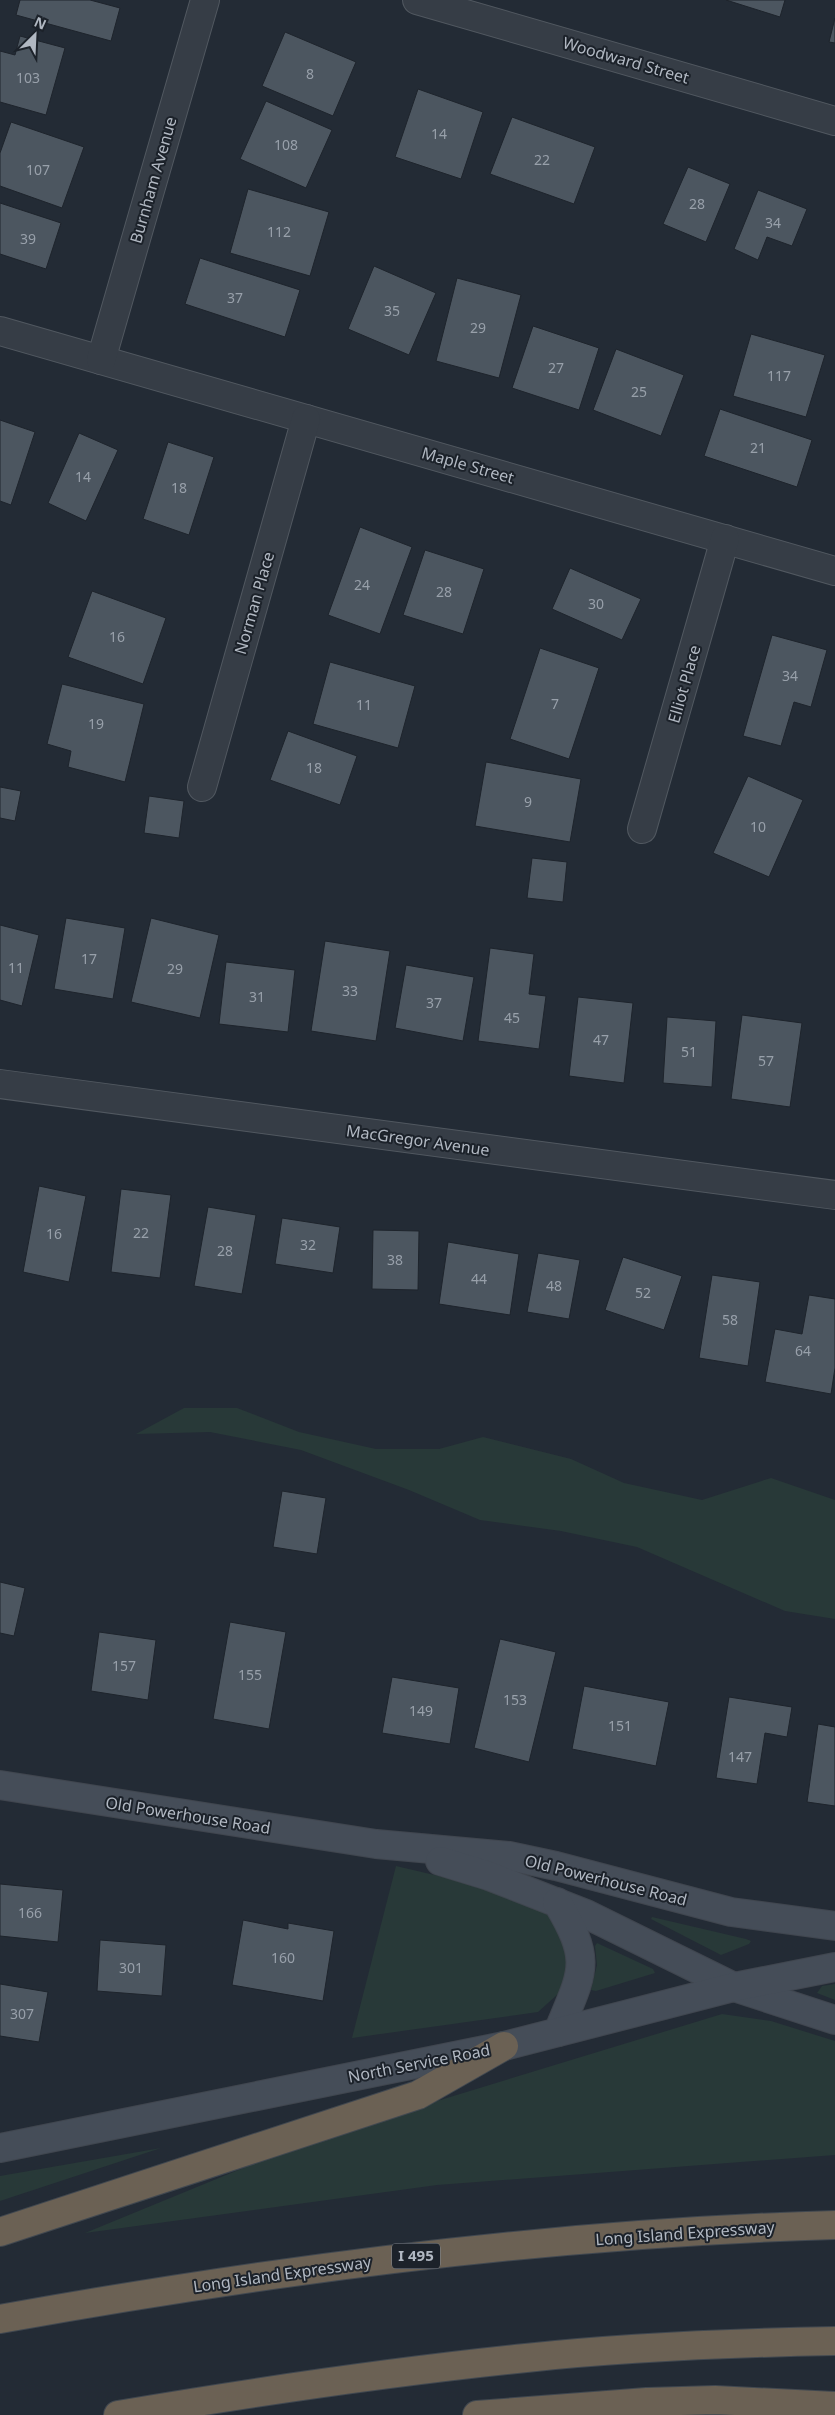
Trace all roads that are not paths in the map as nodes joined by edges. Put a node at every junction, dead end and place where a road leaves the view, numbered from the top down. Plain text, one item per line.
1 (205, 0) edge
2 (417, 0) edge
3 (835, 121) edge
4 (0, 331) edge
5 (101, 360) junction
6 (306, 419) junction
7 (725, 539) junction
8 (835, 571) edge
9 (202, 787) dead end
10 (642, 829) dead end
11 (0, 1084) edge
12 (835, 1195) edge
13 (0, 1785) edge
14 (376, 1844) junction
15 (557, 1902) junction
16 (835, 1926) edge
17 (835, 1967) edge
18 (734, 1987) junction
19 (835, 2020) edge
20 (558, 2032) junction
21 (504, 2046) junction
22 (0, 2148) edge
23 (835, 2225) edge
24 (0, 2232) edge
25 (0, 2319) edge
26 (835, 2341) edge
27 (835, 2406) edge
28 (118, 2415) edge
29 (477, 2415) edge

1 - 5 street, Burnham Avenue
2 - 3 street, Woodward Street
4 - 5 street, Maple Street
5 - 6 street, Maple Street
6 - 7 street, Maple Street
6 - 9 street, Norman Place
7 - 8 street, Maple Street
7 - 10 street, Elliot Place
11 - 12 street, MacGregor Avenue
13 - 14 street, Old Powerhouse Road
14 - 15 street, Old Powerhouse Road
14 - 16 street, Old Powerhouse Road
15 - 18 street, Old Powerhouse Road
15 - 20 street
17 - 18 street, North Service Road
18 - 19 street, Old Powerhouse Road
18 - 20 street, North Service Road
20 - 21 street, North Service Road
21 - 22 street, North Service Road
21 - 24 highway
23 - 25 highway, Long Island Expressway / I 495
26 - 28 highway
27 - 29 highway

